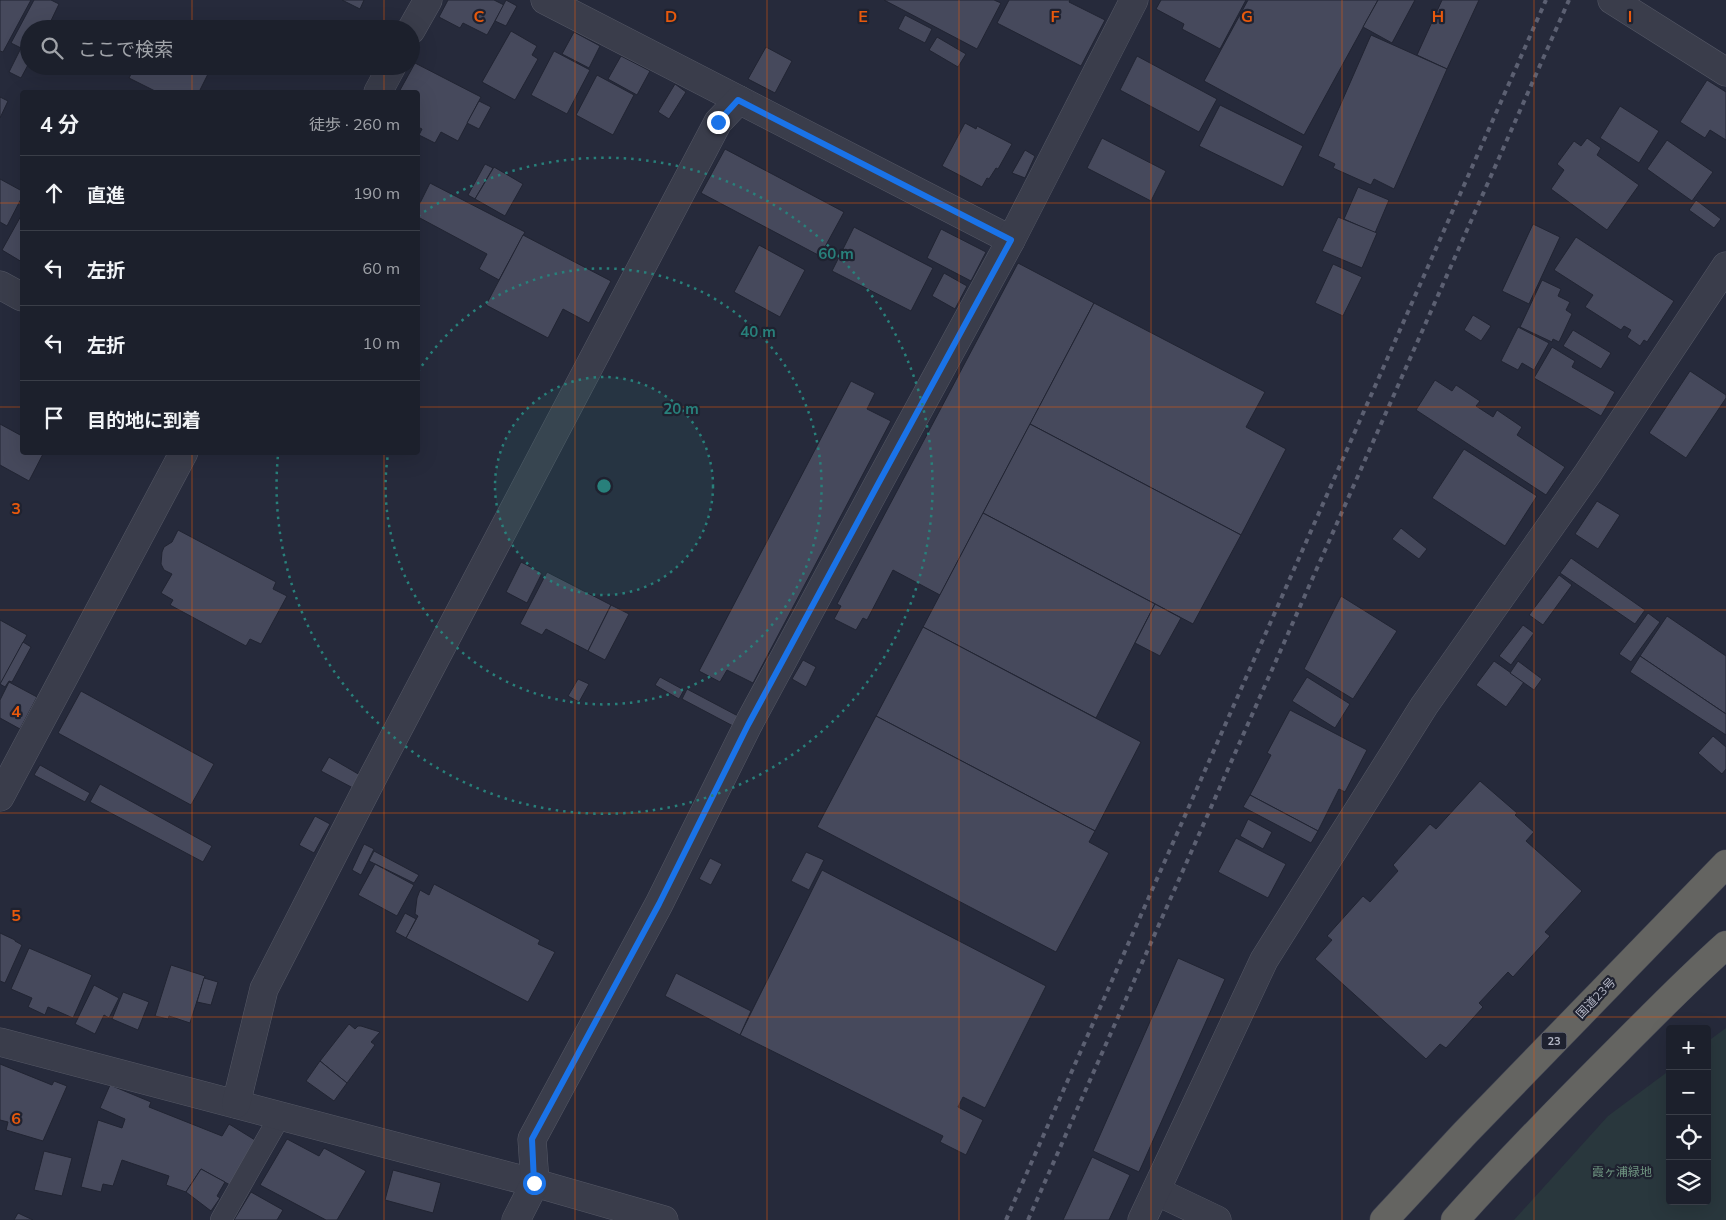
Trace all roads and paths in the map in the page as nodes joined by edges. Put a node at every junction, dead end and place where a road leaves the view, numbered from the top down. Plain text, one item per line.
1 (428, 0) edge
2 (545, 0) edge
3 (1134, 0) edge
4 (1612, 0) edge
5 (417, 20) edge
6 (1726, 72) edge
7 (387, 75) edge
8 (379, 90) edge
9 (738, 100) junction
10 (1011, 240) junction
11 (1726, 266) edge
12 (0, 285) edge
13 (20, 296) edge
14 (182, 455) edge
15 (0, 797) edge
16 (1726, 864) edge
17 (1726, 945) edge
18 (1726, 966) edge
19 (0, 1042) edge
20 (1585, 1083) junction
21 (236, 1104) junction
22 (280, 1116) junction
23 (534, 1183) junction
24 (1156, 1192) junction
25 (221, 1220) edge
26 (516, 1220) edge
27 (664, 1220) edge
28 (1142, 1220) edge
29 (1217, 1220) edge
30 (1384, 1220) edge
31 (1455, 1220) edge

1 - 5 street
2 - 9 street
3 - 10 street
4 - 6 street
7 - 8 street
9 - 10 street
9 - 21 street
10 - 23 street
11 - 24 street
12 - 13 street
14 - 15 street
16 - 30 highway, 国道23号 / 23
17 - 20 highway
18 - 20 highway
19 - 21 street
20 - 31 highway
21 - 22 street
22 - 23 street
22 - 25 lane
23 - 26 street
23 - 27 street
24 - 28 street
24 - 29 street

